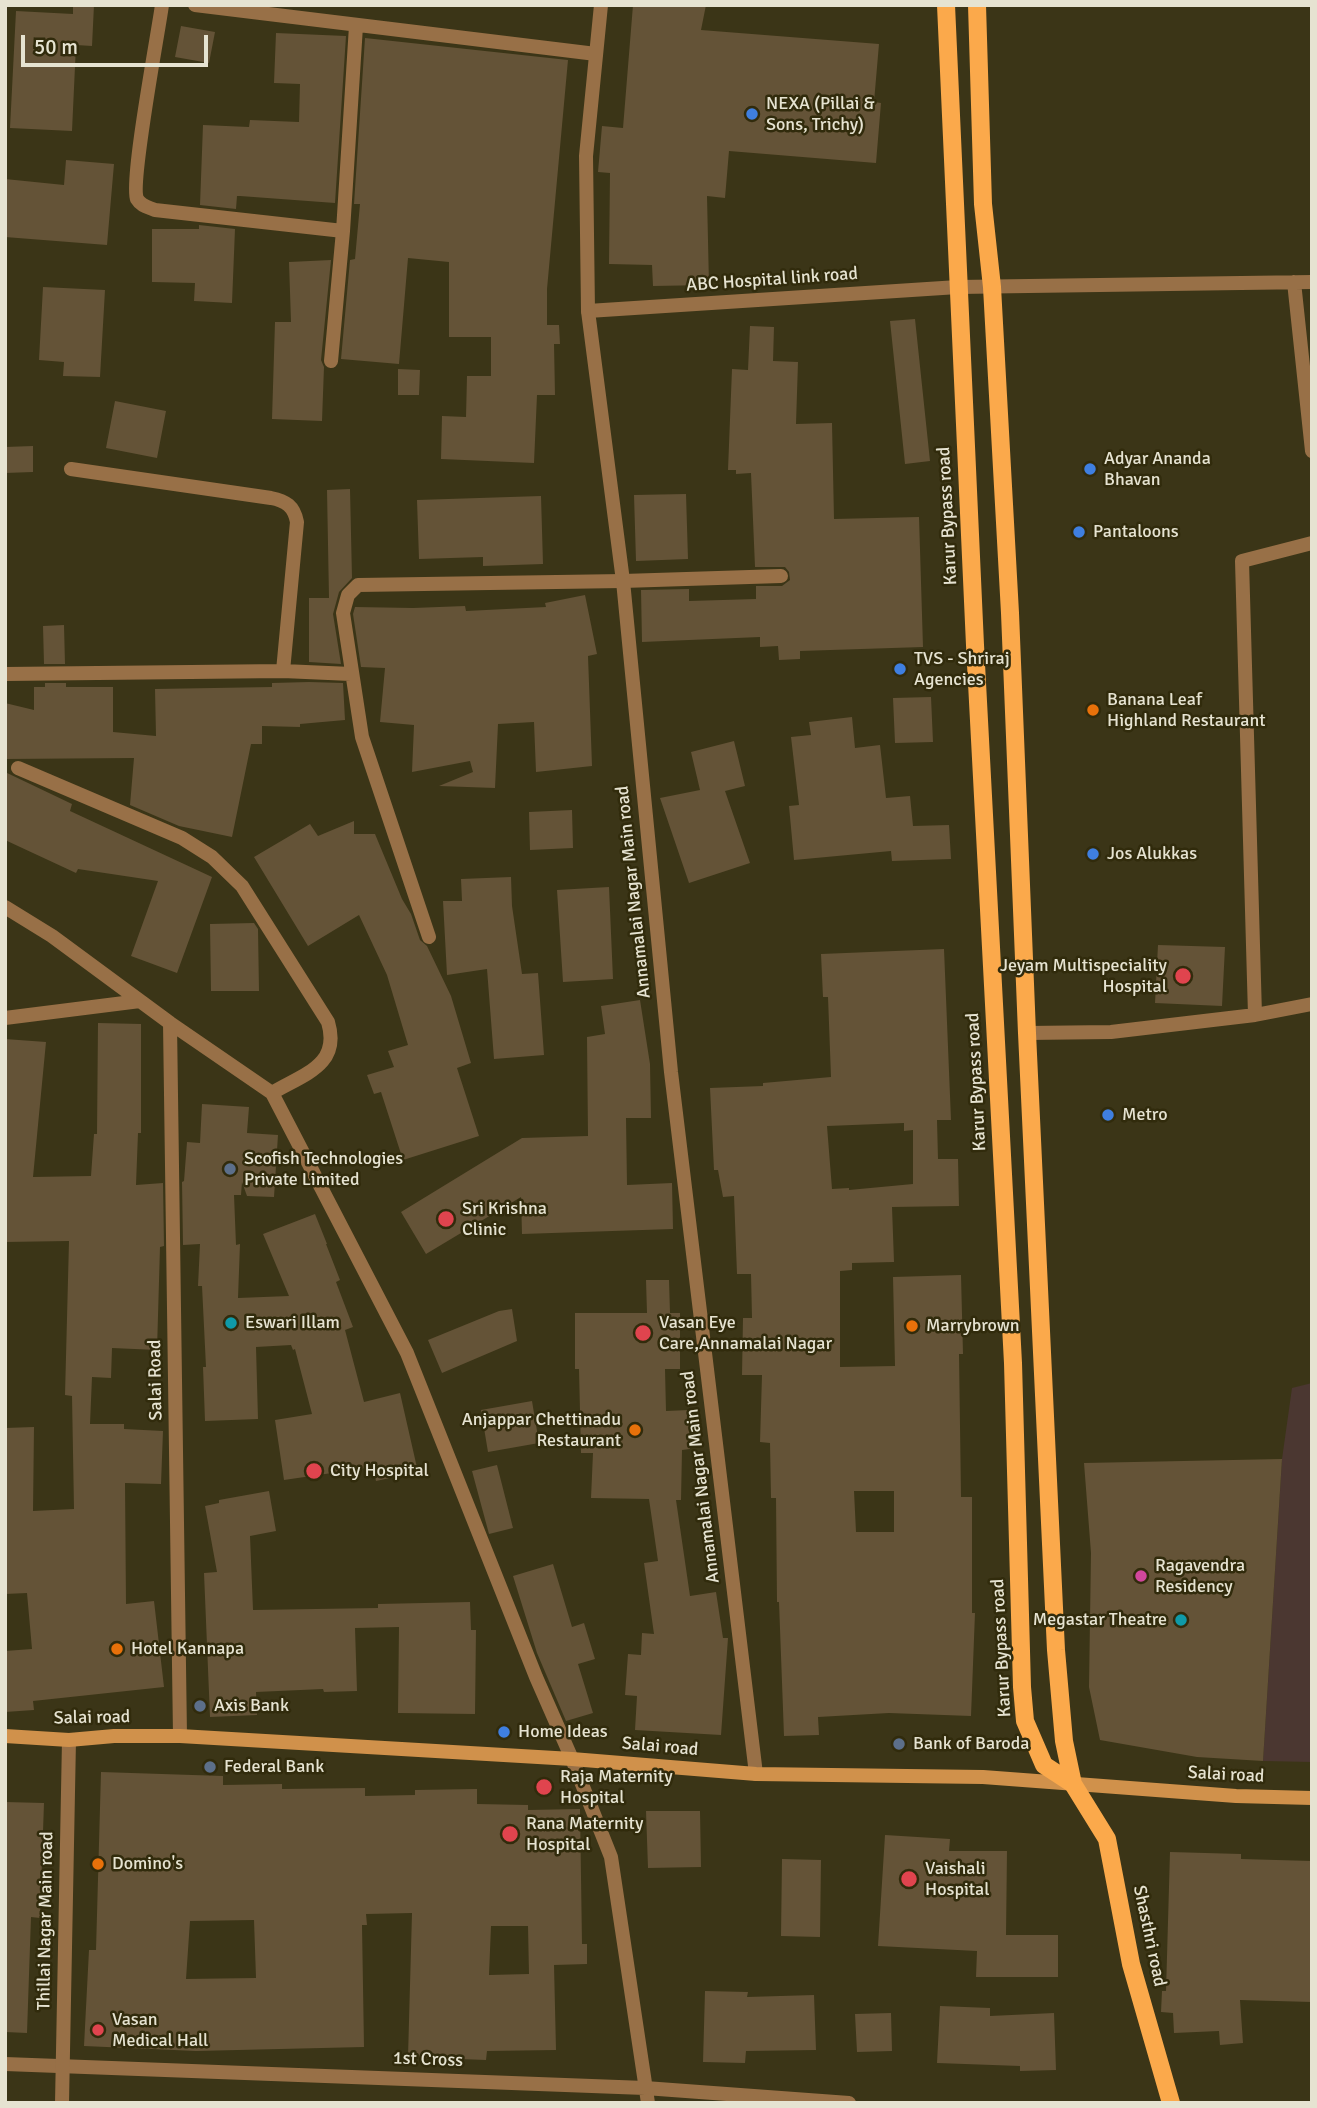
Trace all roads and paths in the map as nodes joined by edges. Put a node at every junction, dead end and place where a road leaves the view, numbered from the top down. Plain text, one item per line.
1 (162, 5) edge
2 (195, 5) edge
3 (601, 5) edge
4 (946, 5) edge
5 (977, 5) edge
6 (356, 26) junction
7 (596, 54) junction
8 (343, 230) junction
9 (1294, 282) junction
10 (1312, 282) edge
11 (992, 286) junction
12 (958, 287) junction
13 (588, 311) junction
14 (331, 361) dead end
15 (1312, 451) edge
16 (71, 469) dead end
17 (1312, 543) edge
18 (781, 576) dead end
19 (623, 582) junction
20 (283, 671) junction
21 (5, 674) edge
22 (351, 674) junction
23 (18, 768) dead end
24 (5, 907) edge
25 (429, 937) dead end
26 (140, 1001) junction
27 (1312, 1004) edge
28 (1255, 1014) junction
29 (5, 1018) edge
30 (170, 1023) junction
31 (1027, 1033) junction
32 (272, 1093) junction
33 (5, 1736) edge
34 (180, 1736) junction
35 (69, 1740) junction
36 (572, 1759) junction
37 (756, 1774) junction
38 (1073, 1784) junction
39 (1312, 1798) edge
40 (5, 2064) edge
41 (63, 2065) junction
42 (647, 2095) edge
43 (62, 2103) edge
44 (849, 2103) edge
45 (1171, 2103) edge

1 - 8 street
2 - 6 street
3 - 7 street, Annamalai Nagar Main road
4 - 12 main road, Karur Bypass road
5 - 11 main road
6 - 7 street
6 - 8 street
7 - 13 street, Annamalai Nagar Main road
8 - 14 street
9 - 10 street, ABC Hospital link road
9 - 11 street, ABC Hospital link road
9 - 15 street
11 - 12 street, ABC Hospital link road
11 - 31 main road
12 - 13 street, ABC Hospital link road
12 - 38 main road, Karur Bypass road
13 - 19 street, Annamalai Nagar Main road
16 - 20 street
17 - 28 street
18 - 19 street
19 - 22 street
19 - 37 street, Annamalai Nagar Main road
20 - 21 street
20 - 22 street
22 - 25 street
23 - 32 street
24 - 26 street
26 - 29 street
26 - 30 street
27 - 28 street
28 - 31 street
30 - 32 street
30 - 34 street, Salai Road
31 - 38 main road
32 - 36 street
33 - 35 main road, Salai road
34 - 35 main road, Salai road
34 - 36 main road, Salai road
35 - 41 street, Thillai Nagar Main road
36 - 37 main road, Salai road
36 - 42 street
37 - 38 main road, Salai road
38 - 39 main road, Salai road
38 - 45 main road, Shasthri road
40 - 41 street, 1st Cross
41 - 42 street, 1st Cross
41 - 43 street, Thillai Nagar Main road
42 - 44 street, 1st Cross

